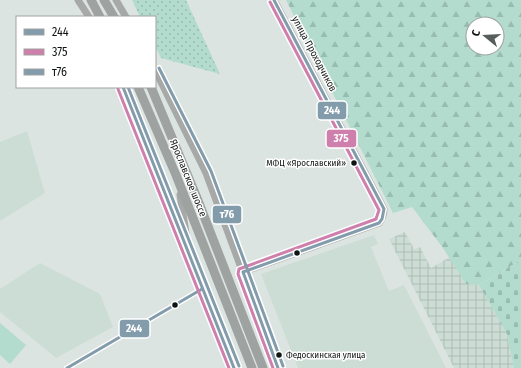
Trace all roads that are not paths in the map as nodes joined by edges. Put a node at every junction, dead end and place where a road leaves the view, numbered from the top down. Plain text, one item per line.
1 (78, 0) edge
2 (91, 0) edge
3 (116, 0) edge
4 (274, 0) edge
5 (105, 2) edge
6 (99, 14) edge
7 (88, 16) edge
8 (113, 16) edge
9 (125, 16) edge
10 (156, 72) edge
11 (123, 88) edge
12 (138, 88) edge
13 (151, 88) edge
14 (176, 175) junction
15 (189, 256) junction
16 (243, 272) junction
17 (202, 289) junction
18 (67, 368) edge
19 (234, 368) edge
20 (252, 368) edge
21 (263, 368) edge
22 (278, 368) edge

1 - 7 street
2 - 6 main road
3 - 9 street
4 - 16 street, улица Проходчиков
5 - 8 main road
10 - 16 street
11 - 15 street
12 - 14 main road, Ярославское шоссе
13 - 21 main road, Ярославское шоссе
14 - 15 street
14 - 20 main road, Ярославское шоссе
15 - 17 street
16 - 22 street
17 - 18 street
17 - 19 street

